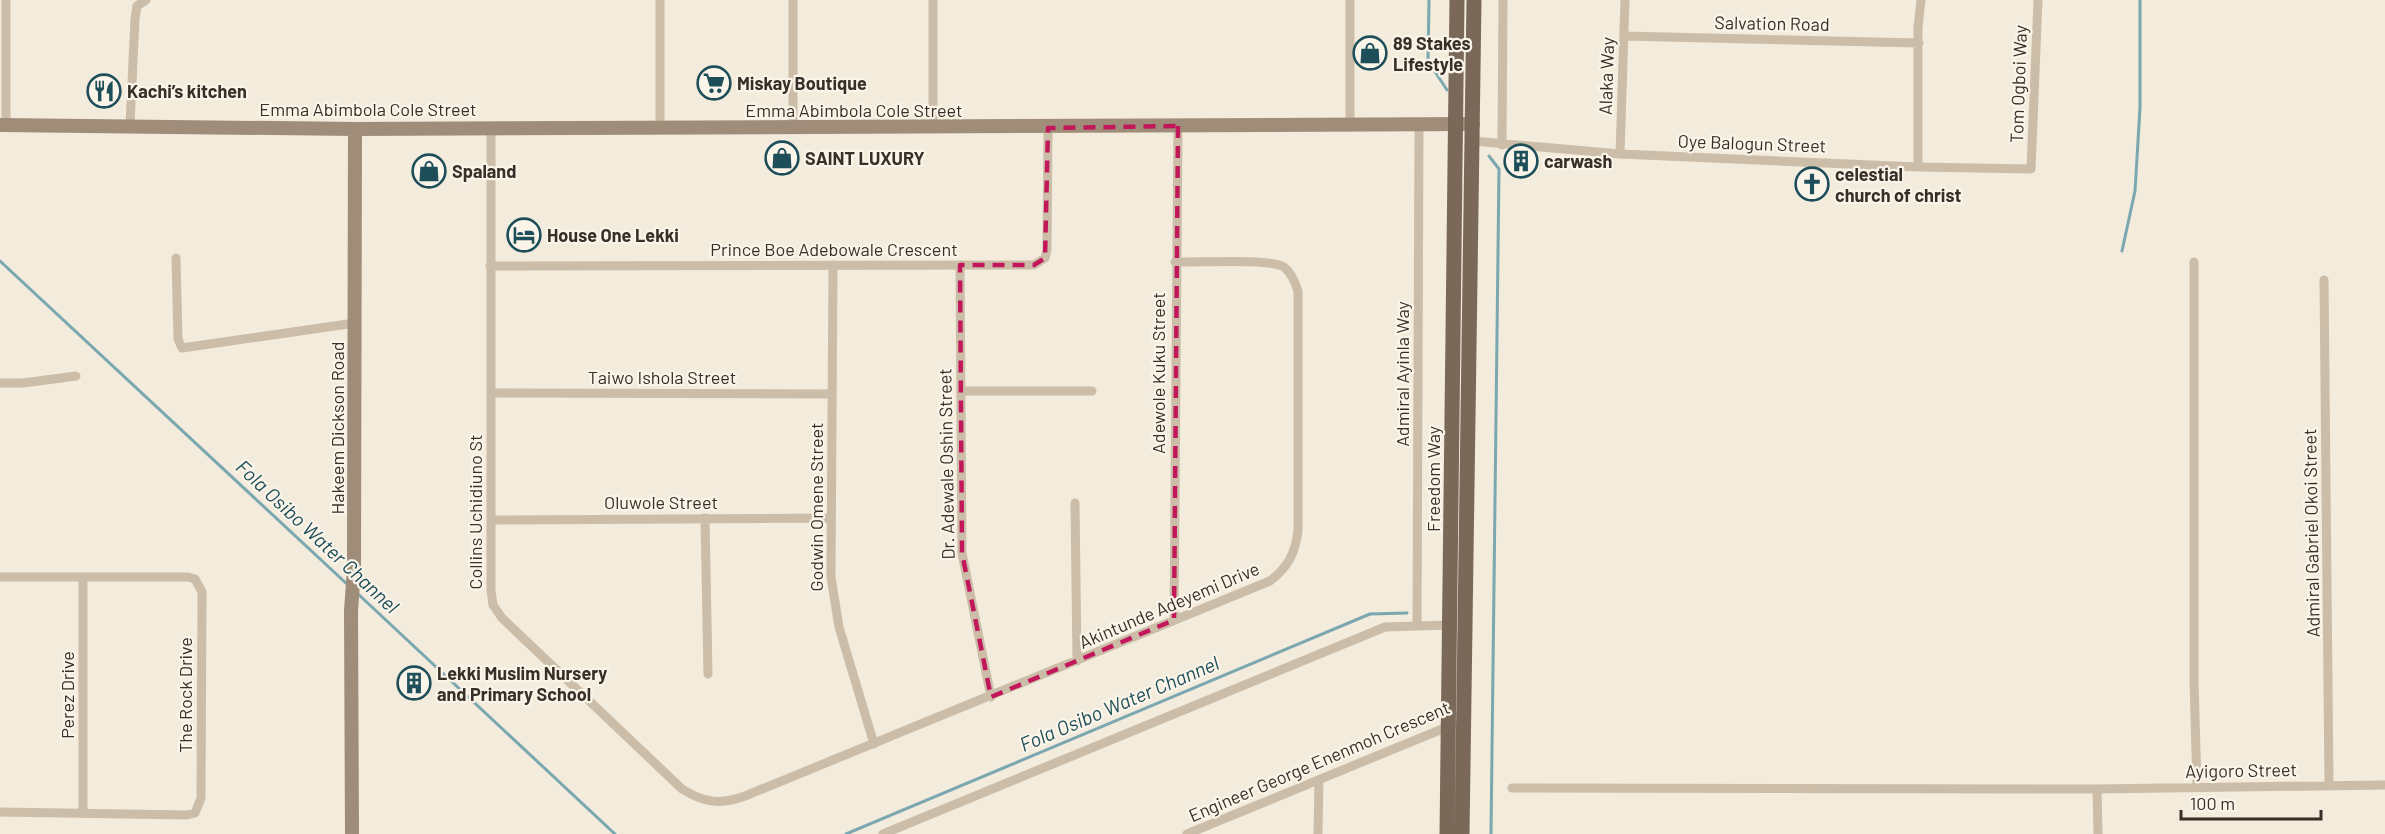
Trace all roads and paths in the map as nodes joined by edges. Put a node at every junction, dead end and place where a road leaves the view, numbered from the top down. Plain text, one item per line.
1 (6, 0) edge
2 (146, 0) edge
3 (660, 0) edge
4 (793, 0) edge
5 (933, 0) edge
6 (1350, 0) edge
7 (1457, 0) edge
8 (1474, 0) edge
9 (1503, 0) edge
10 (1625, 0) edge
11 (1921, 0) edge
12 (2038, 0) edge
13 (1624, 36) junction
14 (1919, 43) junction
15 (1350, 123) junction
16 (1419, 123) junction
17 (1455, 123) junction
18 (3, 124) edge
19 (130, 124) junction
20 (1473, 124) junction
21 (1178, 126) junction
22 (491, 128) junction
23 (660, 128) junction
24 (793, 128) junction
25 (933, 128) junction
26 (1048, 128) junction
27 (356, 129) junction
28 (1473, 141) junction
29 (1502, 145) junction
30 (1620, 154) junction
31 (1918, 167) junction
32 (2031, 169) joint
33 (176, 258) dead end
34 (1175, 262) junction
35 (2194, 262) dead end
36 (833, 265) junction
37 (960, 265) junction
38 (490, 266) junction
39 (2324, 280) dead end
40 (355, 323) junction
41 (76, 376) dead end
42 (0, 383) edge
43 (962, 391) junction
44 (1092, 391) dead end
45 (491, 393) junction
46 (832, 394) junction
47 (1076, 503) dead end
48 (705, 518) junction
49 (831, 518) junction
50 (491, 520) junction
51 (0, 576) edge
52 (83, 577) junction
53 (1174, 620) junction
54 (1417, 625) junction
55 (1451, 625) junction
56 (1077, 661) junction
57 (708, 674) dead end
58 (991, 697) junction
59 (1464, 718) junction
60 (1448, 727) junction
61 (874, 744) junction
62 (1319, 780) junction
63 (2385, 785) edge
64 (2329, 786) junction
65 (2197, 787) junction
66 (1512, 788) dead end
67 (2097, 789) junction
68 (706, 802) joint
69 (0, 812) edge
70 (83, 813) junction
71 (1193, 833) edge
72 (352, 834) edge
73 (883, 834) edge
74 (1318, 834) edge
75 (1448, 834) edge
76 (1462, 834) edge
77 (2098, 834) edge

1 - 18 street
2 - 19 street
3 - 23 street
4 - 24 street
5 - 25 street
6 - 15 street
7 - 17 main road, Freedom Way
8 - 20 main road, Freedom Way
9 - 29 street
10 - 13 street, Alaka Way
11 - 14 street
12 - 32 street, Tom Ogboi Way
13 - 14 street, Salvation Road
13 - 30 street, Alaka Way
14 - 31 street
15 - 16 street, Emma Abimbola Cole Street
15 - 21 street, Emma Abimbola Cole Street
16 - 17 street, Emma Abimbola Cole Street
16 - 54 street, Admiral Ayinla Way
17 - 20 street
17 - 55 main road, Freedom Way
18 - 19 street, Emma Abimbola Cole Street
19 - 27 street, Emma Abimbola Cole Street
20 - 28 main road, Freedom Way
21 - 26 street, Emma Abimbola Cole Street
21 - 34 street, Adewole Kuku Street
22 - 23 street, Emma Abimbola Cole Street
22 - 27 street, Emma Abimbola Cole Street
22 - 38 street, Collins Uchidiuno St
23 - 24 street, Emma Abimbola Cole Street
24 - 25 street, Emma Abimbola Cole Street
25 - 26 street, Emma Abimbola Cole Street
26 - 37 street, Prince Boe Adebowale Crescent
27 - 40 street, Hakeem Dickson Road
28 - 29 street, Oye Balogun Street
28 - 59 main road, Freedom Way
29 - 30 street, Oye Balogun Street
30 - 31 street, Oye Balogun Street
31 - 32 street, Oye Balogun Street
33 - 40 street
34 - 53 street, Adewole Kuku Street
34 - 53 street, Akintunde Adeyemi Drive
35 - 65 street
36 - 37 street, Prince Boe Adebowale Crescent
36 - 38 street, Prince Boe Adebowale Crescent
36 - 46 street, Godwin Omene Street
37 - 43 street, Dr. Adewale Oshin Street
38 - 45 street, Collins Uchidiuno St
39 - 64 street, Admiral Gabriel Okoi Street
40 - 72 street, Hakeem Dickson Road
41 - 42 street
43 - 44 street
43 - 58 street, Dr. Adewale Oshin Street
45 - 46 street, Taiwo Ishola Street
45 - 50 street, Collins Uchidiuno St
46 - 49 street, Godwin Omene Street
47 - 56 street
48 - 49 street, Oluwole Street
48 - 50 street, Oluwole Street
48 - 57 street
49 - 61 street, Godwin Omene Street
50 - 68 street, Collins Uchidiuno St
51 - 52 street, The Rock Drive
52 - 70 street, Perez Drive
52 - 70 street, The Rock Drive
53 - 56 street, Akintunde Adeyemi Drive
54 - 55 street
54 - 73 street
55 - 60 main road, Freedom Way
56 - 58 street, Akintunde Adeyemi Drive
58 - 61 street, Akintunde Adeyemi Drive
59 - 60 street, Engineer George Enenmoh Crescent
59 - 76 main road, Freedom Way
60 - 62 street, Engineer George Enenmoh Crescent
60 - 75 main road, Freedom Way
61 - 68 street, Akintunde Adeyemi Drive
62 - 71 street, Engineer George Enenmoh Crescent
62 - 74 street
63 - 64 street, Ayigoro Street
64 - 65 street, Ayigoro Street
65 - 67 street, Ayigoro Street
66 - 67 street, Ayigoro Street
67 - 77 street
69 - 70 street, The Rock Drive

